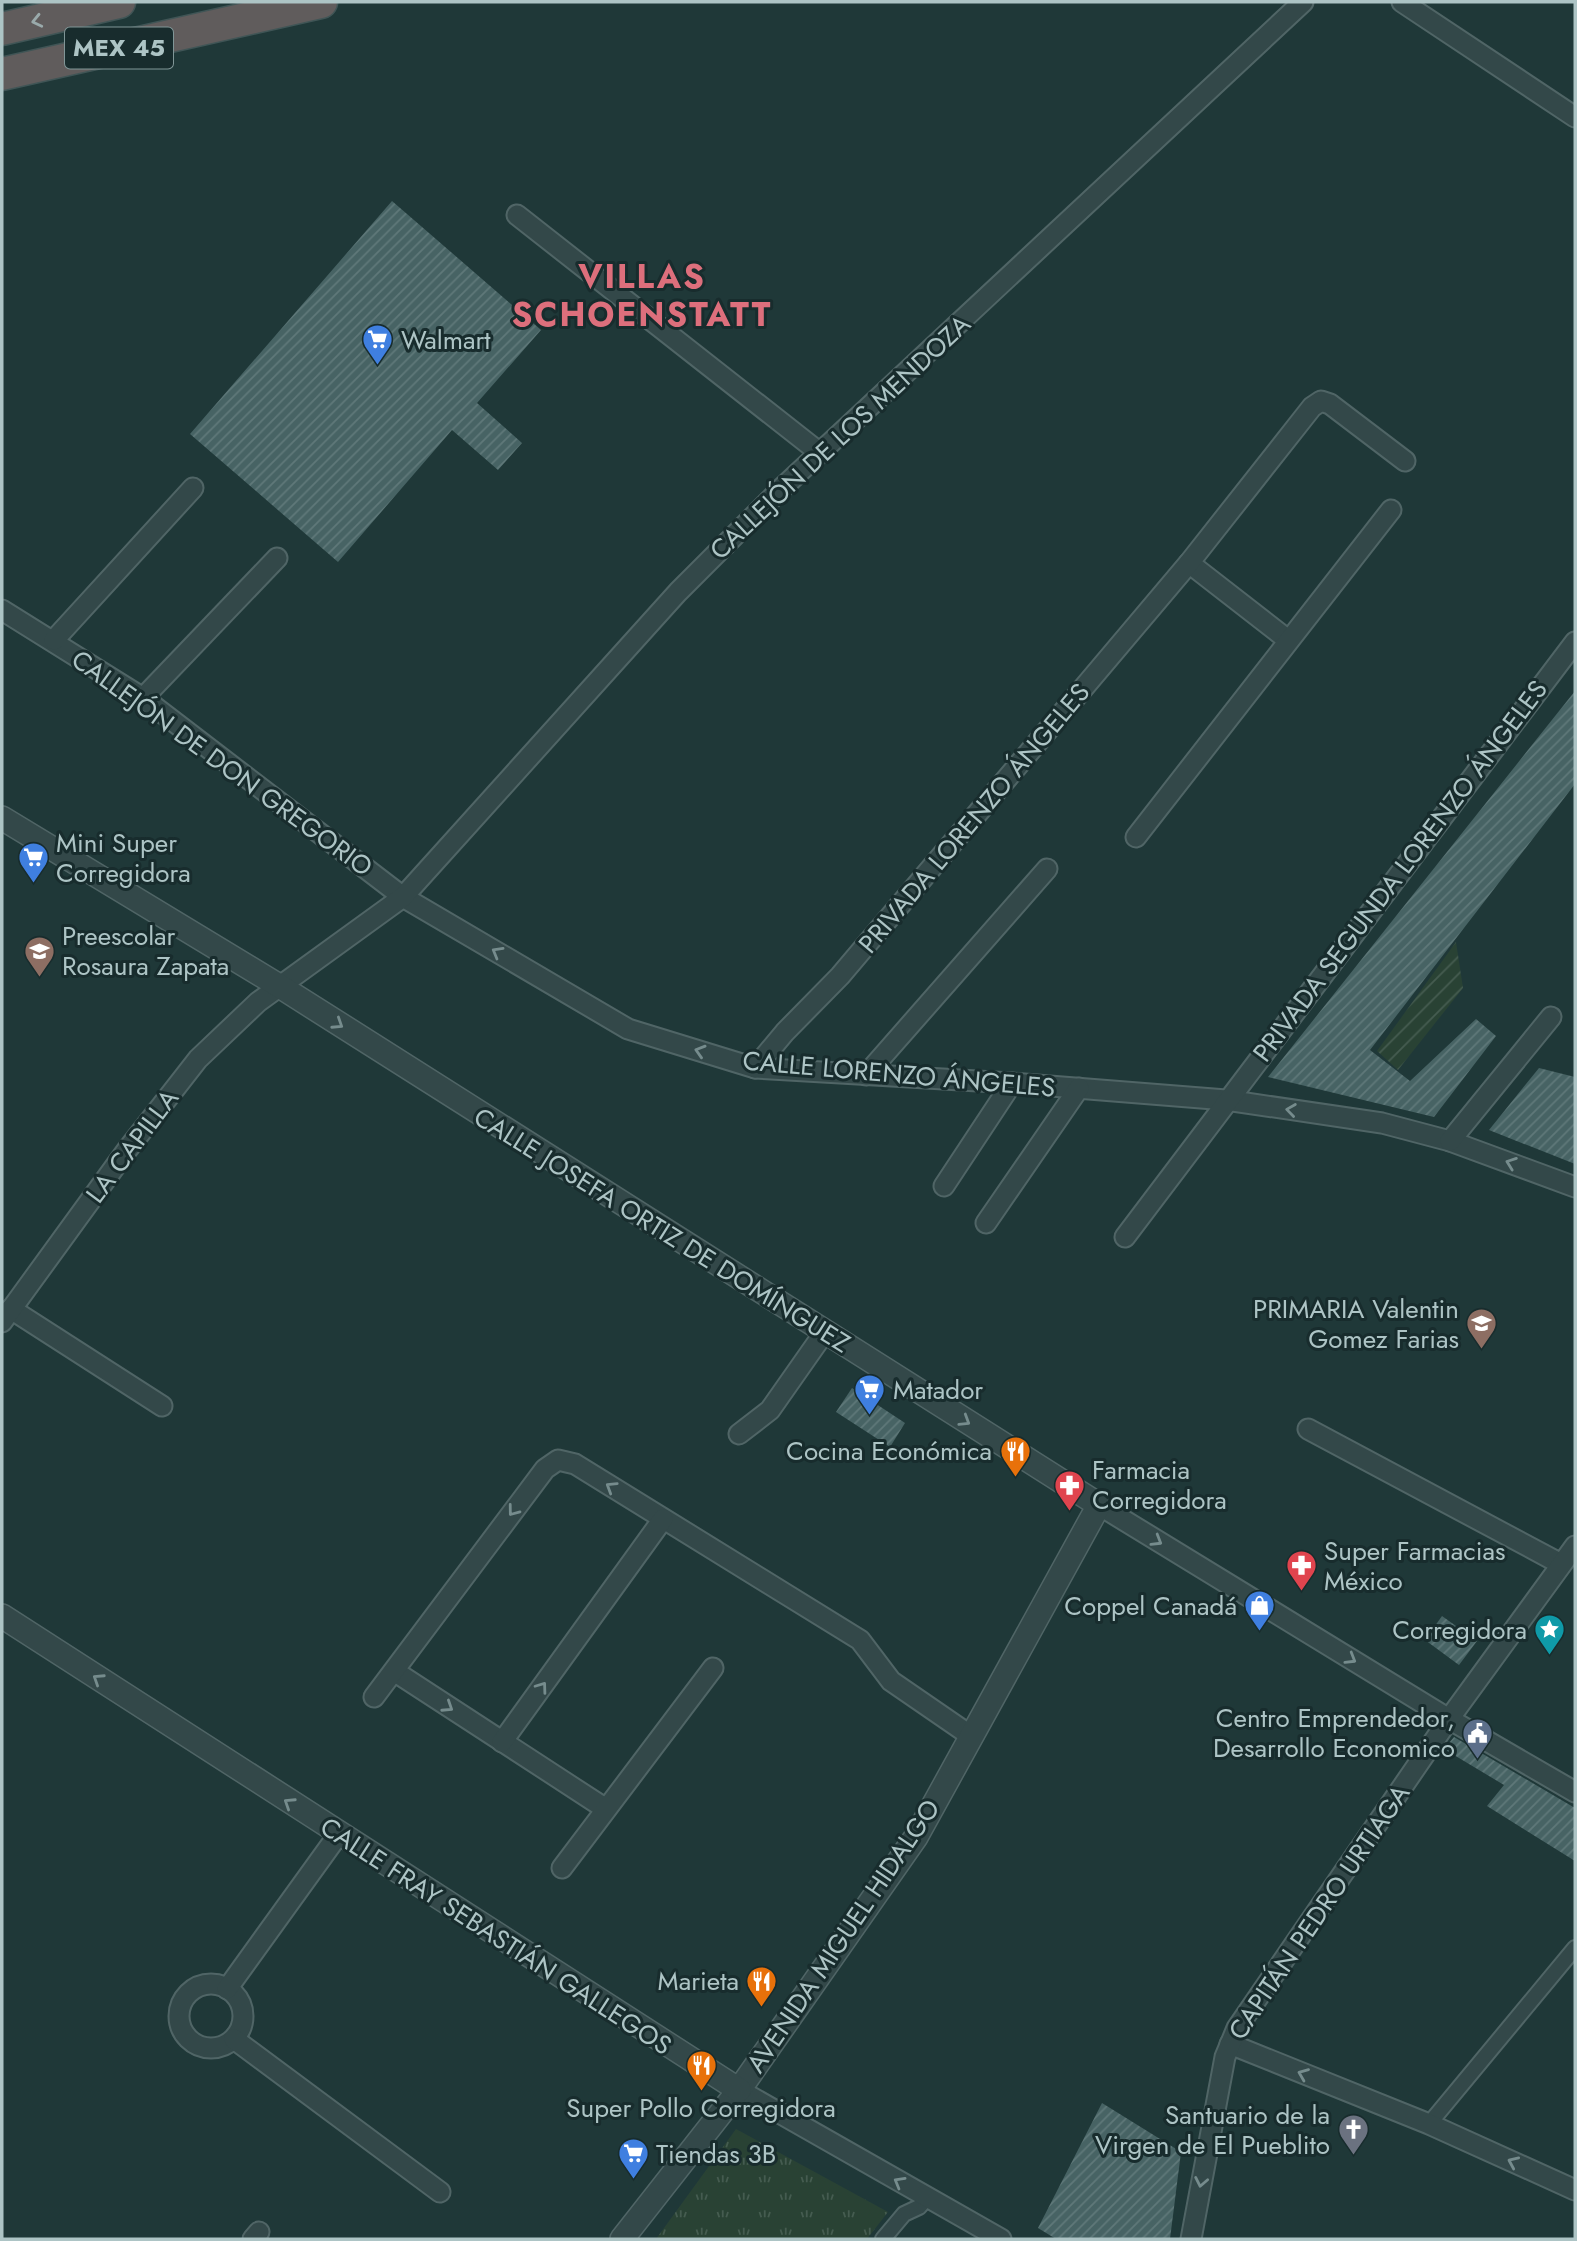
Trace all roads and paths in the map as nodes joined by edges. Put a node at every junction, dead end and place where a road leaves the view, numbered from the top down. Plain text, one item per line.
1 (119, 2) edge
2 (321, 2) edge
3 (1303, 2) edge
4 (1402, 2) edge
5 (2, 29) edge
6 (2, 74) edge
7 (1575, 117) edge
8 (517, 215) dead end
9 (820, 453) junction
10 (1405, 461) dead end
11 (192, 488) dead end
12 (1391, 510) dead end
13 (278, 558) dead end
14 (1189, 563) junction
15 (2, 610) edge
16 (54, 640) junction
17 (1288, 640) junction
18 (1575, 642) edge
19 (143, 698) junction
20 (2, 818) edge
21 (1136, 837) dead end
22 (1047, 869) dead end
23 (403, 897) junction
24 (281, 987) junction
25 (1551, 1017) dead end
26 (755, 1068) junction
27 (866, 1075) junction
28 (1012, 1083) junction
29 (1079, 1088) junction
30 (1226, 1100) junction
31 (1450, 1141) junction
32 (944, 1186) dead end
33 (1575, 1187) edge
34 (986, 1223) dead end
35 (1125, 1237) dead end
36 (6, 1316) edge
37 (824, 1334) junction
38 (163, 1406) dead end
39 (1308, 1429) dead end
40 (739, 1434) dead end
41 (1099, 1505) junction
42 (663, 1519) junction
43 (1575, 1546) edge
44 (1561, 1564) junction
45 (2, 1616) edge
46 (713, 1668) dead end
47 (394, 1671) junction
48 (374, 1697) dead end
49 (1449, 1719) junction
50 (971, 1736) junction
51 (502, 1742) junction
52 (1575, 1792) edge
53 (606, 1809) junction
54 (338, 1835) junction
55 (562, 1868) dead end
56 (1575, 1948) edge
57 (227, 1989) junction
58 (234, 2039) junction
59 (1230, 2044) junction
60 (739, 2090) junction
61 (1429, 2124) junction
62 (1575, 2190) edge
63 (440, 2192) dead end
64 (927, 2198) junction
65 (622, 2239) edge
66 (883, 2239) edge
67 (1001, 2239) edge
68 (1191, 2239) edge

1 -> 5 highway, MEX 45
2 - 6 highway, MEX 45
3 - 9 street, CALLEJÓN DE LOS MENDOZA
4 - 7 street
8 - 9 street
9 - 23 street, CALLEJÓN DE LOS MENDOZA
10 - 14 street, PRIVADA LORENZO ÁNGELES
11 - 16 street
12 - 17 street
13 - 19 street
14 - 17 street
14 - 26 street, PRIVADA LORENZO ÁNGELES
15 - 16 street, CALLEJÓN DE DON GREGORIO
16 - 19 street, CALLEJÓN DE DON GREGORIO
17 - 21 street
18 - 30 street, PRIVADA SEGUNDA LORENZO ÁNGELES
19 - 23 street, CALLEJÓN DE DON GREGORIO
20 - 24 street, CALLE JOSEFA ORTIZ DE DOMÍNGUEZ
22 - 27 street
23 - 24 street
26 -> 23 street, CALLE LORENZO ÁNGELES
24 - 36 street, LA CAPILLA
24 -> 37 street, CALLE JOSEFA ORTIZ DE DOMÍNGUEZ
25 - 31 street
26 - 27 street, CALLE LORENZO ÁNGELES
27 - 28 street, CALLE LORENZO ÁNGELES
28 - 29 street, CALLE LORENZO ÁNGELES
28 - 32 street
29 - 30 street, CALLE LORENZO ÁNGELES
29 - 34 street
31 -> 30 street, CALLE LORENZO ÁNGELES
30 - 35 street, PRIVADA SEGUNDA LORENZO ÁNGELES
33 -> 31 street, CALLE LORENZO ÁNGELES
36 - 38 street
37 - 40 street
37 -> 41 street, CALLE JOSEFA ORTIZ DE DOMÍNGUEZ
39 - 44 street
41 -> 49 street, CALLE JOSEFA ORTIZ DE DOMÍNGUEZ
41 - 50 street, AVENIDA MIGUEL HIDALGO
42 -> 47 street
42 - 50 street
51 -> 42 street
43 - 44 street, CAPITÁN PEDRO URTIAGA
44 - 49 street, CAPITÁN PEDRO URTIAGA
54 -> 45 street, CALLE FRAY SEBASTIÁN GALLEGOS
46 - 53 street
47 - 48 street
47 -> 51 street
49 - 52 street, CALLE JOSEFA ORTIZ DE DOMÍNGUEZ
49 - 59 street, CAPITÁN PEDRO URTIAGA
50 - 60 street, AVENIDA MIGUEL HIDALGO
51 - 53 street
53 - 55 street
54 - 57 street
54 - 60 street, CALLE FRAY SEBASTIÁN GALLEGOS
56 - 61 street
57 - 58 street
57 - 58 street
58 - 63 street
61 -> 59 street
59 -> 68 street, CAPITÁN PEDRO URTIAGA
64 -> 60 street, CALLE FRAY SEBASTIÁN GALLEGOS
60 - 65 street, AVENIDA MIGUEL HIDALGO
62 -> 61 street
64 - 66 street
64 - 67 street, CALLE FRAY SEBASTIÁN GALLEGOS

